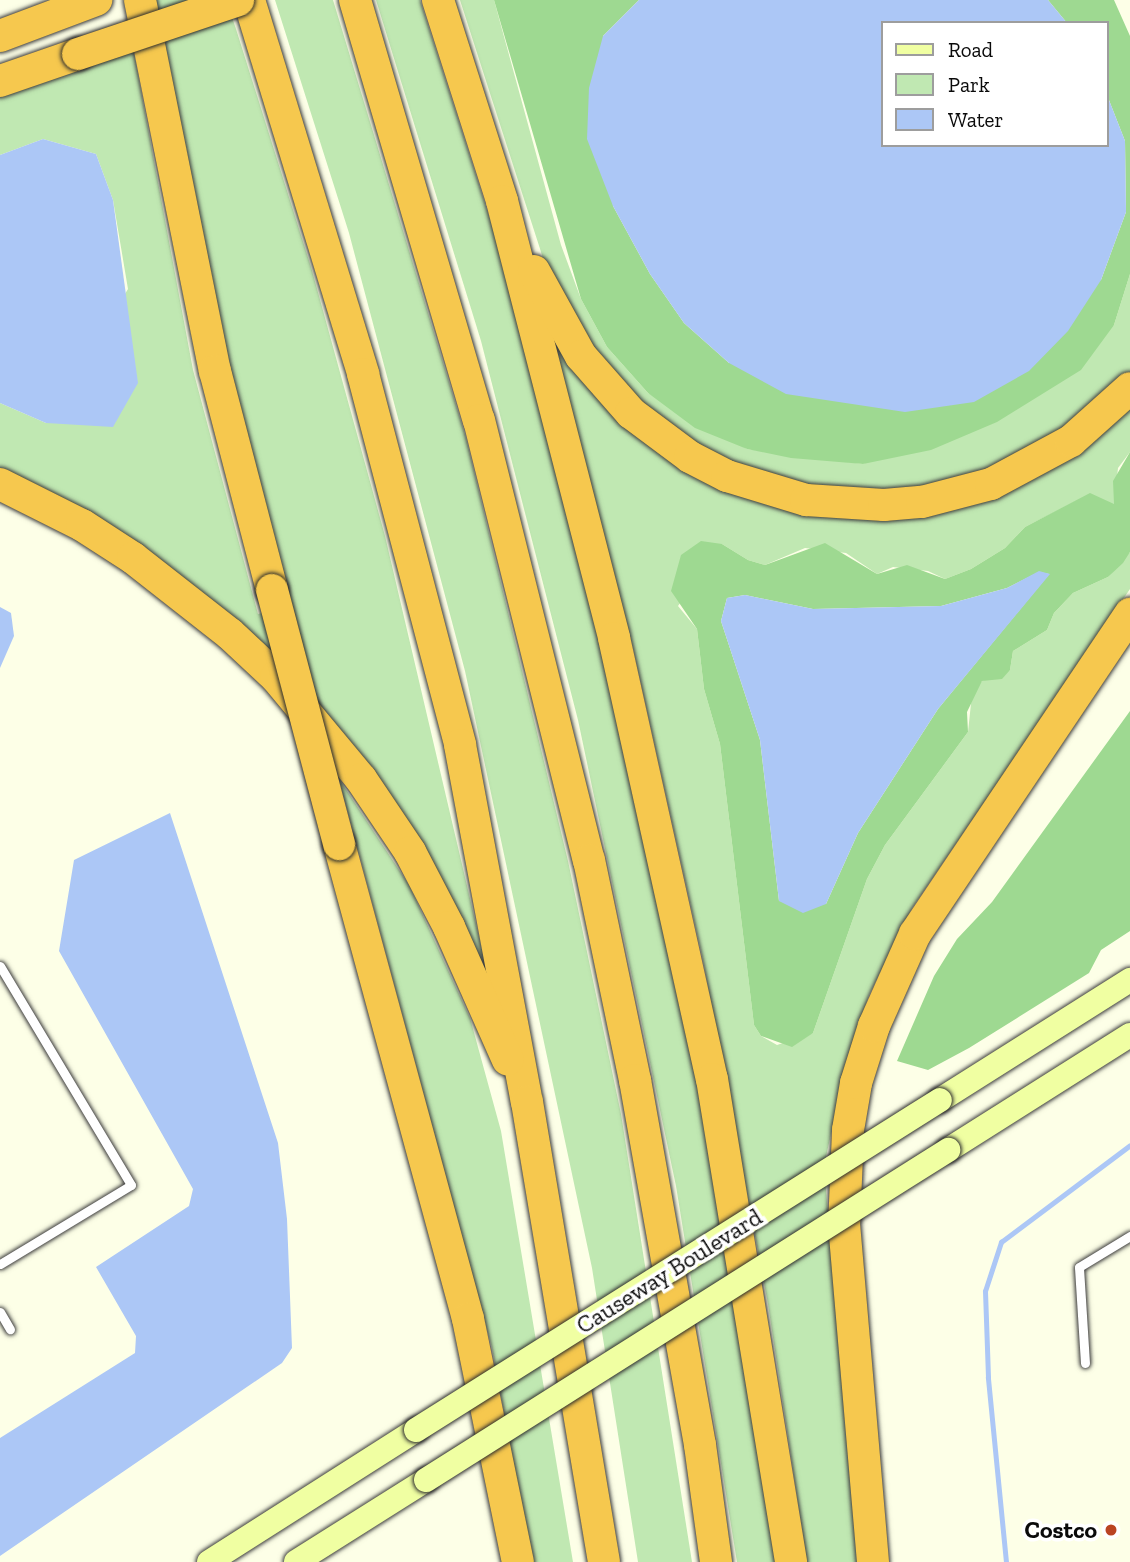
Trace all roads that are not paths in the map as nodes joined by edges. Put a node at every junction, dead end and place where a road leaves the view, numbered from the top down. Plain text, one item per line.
1 (141, 0) edge
2 (238, 0) edge
3 (249, 0) edge
4 (355, 0) edge
5 (438, 0) edge
6 (88, 3) edge
7 (0, 36) edge
8 (0, 81) edge
9 (502, 201) junction
10 (1130, 387) edge
11 (0, 484) edge
12 (1130, 614) edge
13 (0, 966) edge
14 (1130, 981) edge
15 (1130, 1035) edge
16 (527, 1102) junction
17 (1130, 1236) edge
18 (0, 1264) edge
19 (0, 1312) edge
20 (10, 1329) dead end
21 (1085, 1363) dead end
22 (209, 1562) edge
23 (296, 1562) edge
24 (518, 1562) edge
25 (604, 1562) edge
26 (716, 1562) edge
27 (791, 1562) edge
28 (873, 1562) edge

1 - 24 highway, bridge
2 - 8 highway, bridge
3 - 16 highway
4 - 26 highway
5 - 9 highway
6 - 7 highway
9 - 10 highway
9 - 27 highway
11 - 16 highway
12 - 28 highway
13 - 18 lane
14 - 22 main road, Causeway Boulevard, bridge
15 - 23 main road, Causeway Boulevard, bridge
16 - 25 highway
17 - 21 lane
19 - 20 lane

